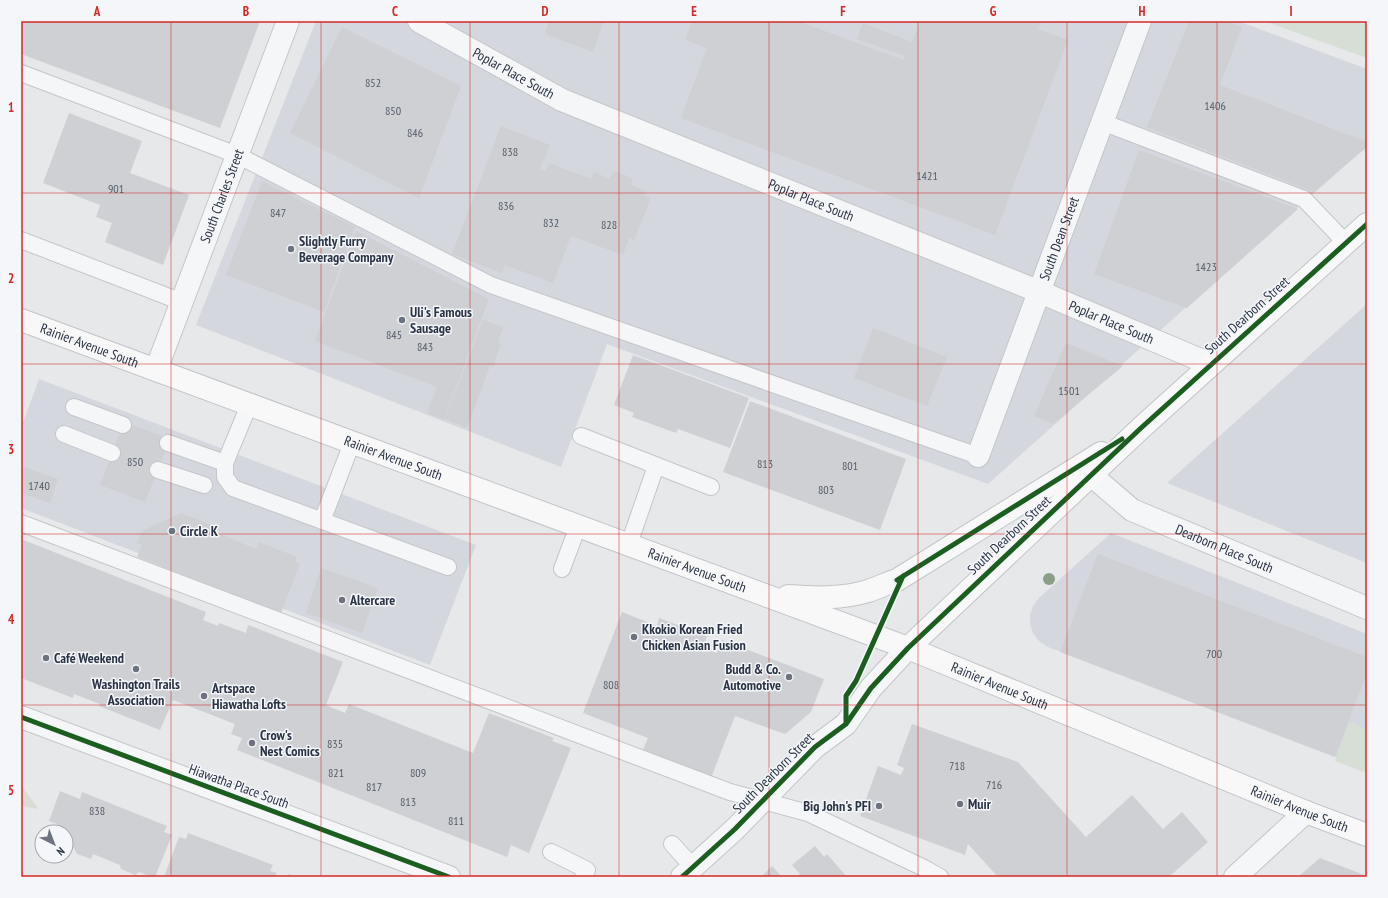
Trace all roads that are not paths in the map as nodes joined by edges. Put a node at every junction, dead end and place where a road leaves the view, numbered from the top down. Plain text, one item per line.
1 (288, 21) edge
2 (419, 21) edge
3 (1140, 21) edge
4 (21, 73) edge
5 (1102, 122) junction
6 (237, 155) junction
7 (1367, 224) edge
8 (21, 240) edge
9 (1346, 243) junction
10 (1040, 292) junction
11 (182, 302) junction
12 (21, 320) edge
13 (1210, 364) junction
14 (156, 370) junction
15 (249, 404) junction
16 (74, 407) dead end
17 (123, 425) dead end
18 (1141, 428) junction
19 (64, 434) dead end
20 (581, 436) dead end
21 (352, 442) junction
22 (168, 443) dead end
23 (112, 453) dead end
24 (978, 456) joint
25 (225, 463) junction
26 (656, 466) junction
27 (158, 470) dead end
28 (1090, 475) junction
29 (204, 485) dead end
30 (711, 487) dead end
31 (322, 521) junction
32 (21, 523) edge
33 (578, 526) junction
34 (629, 544) junction
35 (448, 567) dead end
36 (562, 569) dead end
37 (766, 595) junction
38 (1367, 608) edge
39 (908, 648) junction
40 (21, 717) edge
41 (763, 800) junction
42 (1306, 812) junction
43 (1367, 835) edge
44 (672, 844) dead end
45 (551, 852) dead end
46 (687, 872) edge
47 (449, 877) edge
48 (583, 877) edge
49 (940, 877) edge
50 (1235, 877) edge

1 - 6 street, South Charles Street
2 - 10 street, Poplar Place South
3 - 5 street, South Dean Street
4 - 6 lane
5 - 9 lane
5 - 10 street, South Dean Street
6 - 11 street, South Charles Street
6 - 24 lane
7 - 9 main road, South Dearborn Street
8 - 11 lane
9 - 13 main road, South Dearborn Street
10 - 13 street, Poplar Place South
10 - 24 street, South Dean Street
11 - 14 street, South Charles Street
12 - 14 main road, Rainier Avenue South
13 - 18 main road, South Dearborn Street
14 - 15 main road, Rainier Avenue South
15 - 21 main road, Rainier Avenue South
15 - 25 lane
16 - 17 lane
18 - 28 main road, South Dearborn Street
18 - 37 main road
19 - 23 lane
20 - 26 lane
21 - 31 lane
21 - 33 main road, Rainier Avenue South
22 - 25 lane
25 - 31 lane
26 - 30 lane
26 - 34 lane
27 - 29 lane
28 - 38 street, Dearborn Place South
28 - 39 main road, South Dearborn Street
31 - 35 lane
32 - 41 lane
33 - 34 main road, Rainier Avenue South
33 - 36 lane
34 - 37 main road, Rainier Avenue South
37 - 39 main road, Rainier Avenue South
39 - 41 street, South Dearborn Street
39 - 42 main road, Rainier Avenue South
40 - 47 street, Hiawatha Place South
41 - 46 street, South Dearborn Street
41 - 49 lane
42 - 43 main road, Rainier Avenue South
42 - 50 street
44 - 46 lane
45 - 48 lane

